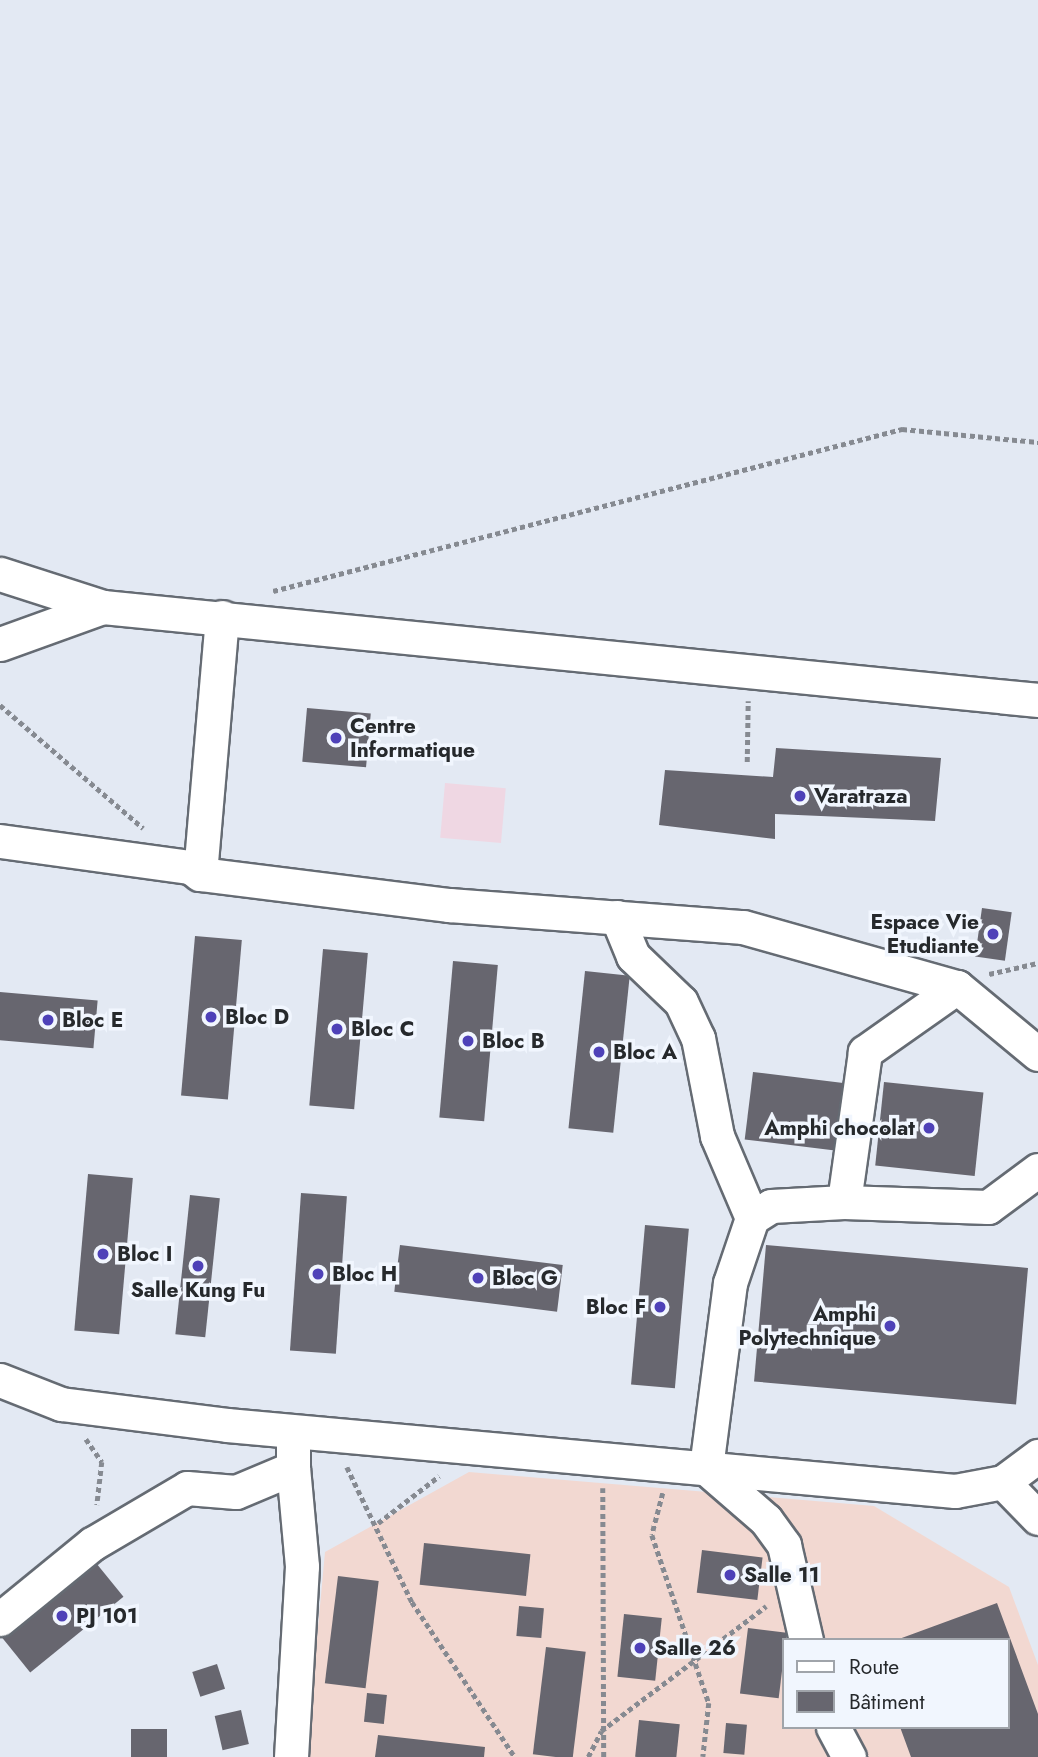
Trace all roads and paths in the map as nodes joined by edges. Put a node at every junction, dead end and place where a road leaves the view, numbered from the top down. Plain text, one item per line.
1 (1038, 443) edge
2 (0, 574) edge
3 (262, 594) dead end
4 (103, 607) junction
5 (222, 617) junction
6 (0, 644) edge
7 (756, 669) junction
8 (1038, 700) edge
9 (0, 705) edge
10 (747, 762) dead end
11 (147, 831) dead end
12 (0, 841) edge
13 (200, 874) junction
14 (617, 918) junction
15 (1038, 963) edge
16 (957, 987) junction
17 (1038, 1054) edge
18 (1038, 1170) edge
19 (844, 1202) junction
20 (752, 1218) junction
21 (0, 1380) edge
22 (61, 1404) junction
23 (293, 1432) junction
24 (331, 1435) junction
25 (466, 1447) junction
26 (1038, 1455) edge
27 (603, 1460) junction
28 (671, 1465) junction
29 (293, 1468) junction
30 (706, 1468) junction
31 (1003, 1482) junction
32 (1038, 1518) edge
33 (378, 1523) junction
34 (92, 1544) junction
35 (788, 1560) junction
36 (0, 1619) edge
37 (806, 1638) edge
38 (696, 1663) junction
39 (834, 1729) edge
40 (601, 1731) junction
41 (291, 1757) edge
42 (515, 1757) edge
43 (588, 1757) edge
44 (604, 1757) edge
45 (703, 1757) edge
46 (849, 1757) edge

1 - 3 path
2 - 4 street
4 - 5 street
4 - 6 street
5 - 7 street
5 - 13 street
7 - 8 street
7 - 10 path
9 - 11 path
12 - 13 street
13 - 14 street
14 - 16 street
14 - 20 street
15 - 16 path
16 - 17 street
16 - 19 street
18 - 19 street
19 - 20 street
20 - 30 street
21 - 22 street
22 - 23 street
22 - 34 path
23 - 24 street
23 - 29 street
24 - 25 street
24 - 33 path
25 - 27 street
25 - 33 path
26 - 31 street
27 - 28 street
27 - 40 path
28 - 30 street
28 - 38 path
29 - 34 street
29 - 41 street
30 - 31 street
30 - 35 street
31 - 32 street
33 - 42 path
34 - 36 street
35 - 37 street
35 - 38 path
38 - 40 path
38 - 45 path
39 - 46 street
40 - 43 path
40 - 44 path

